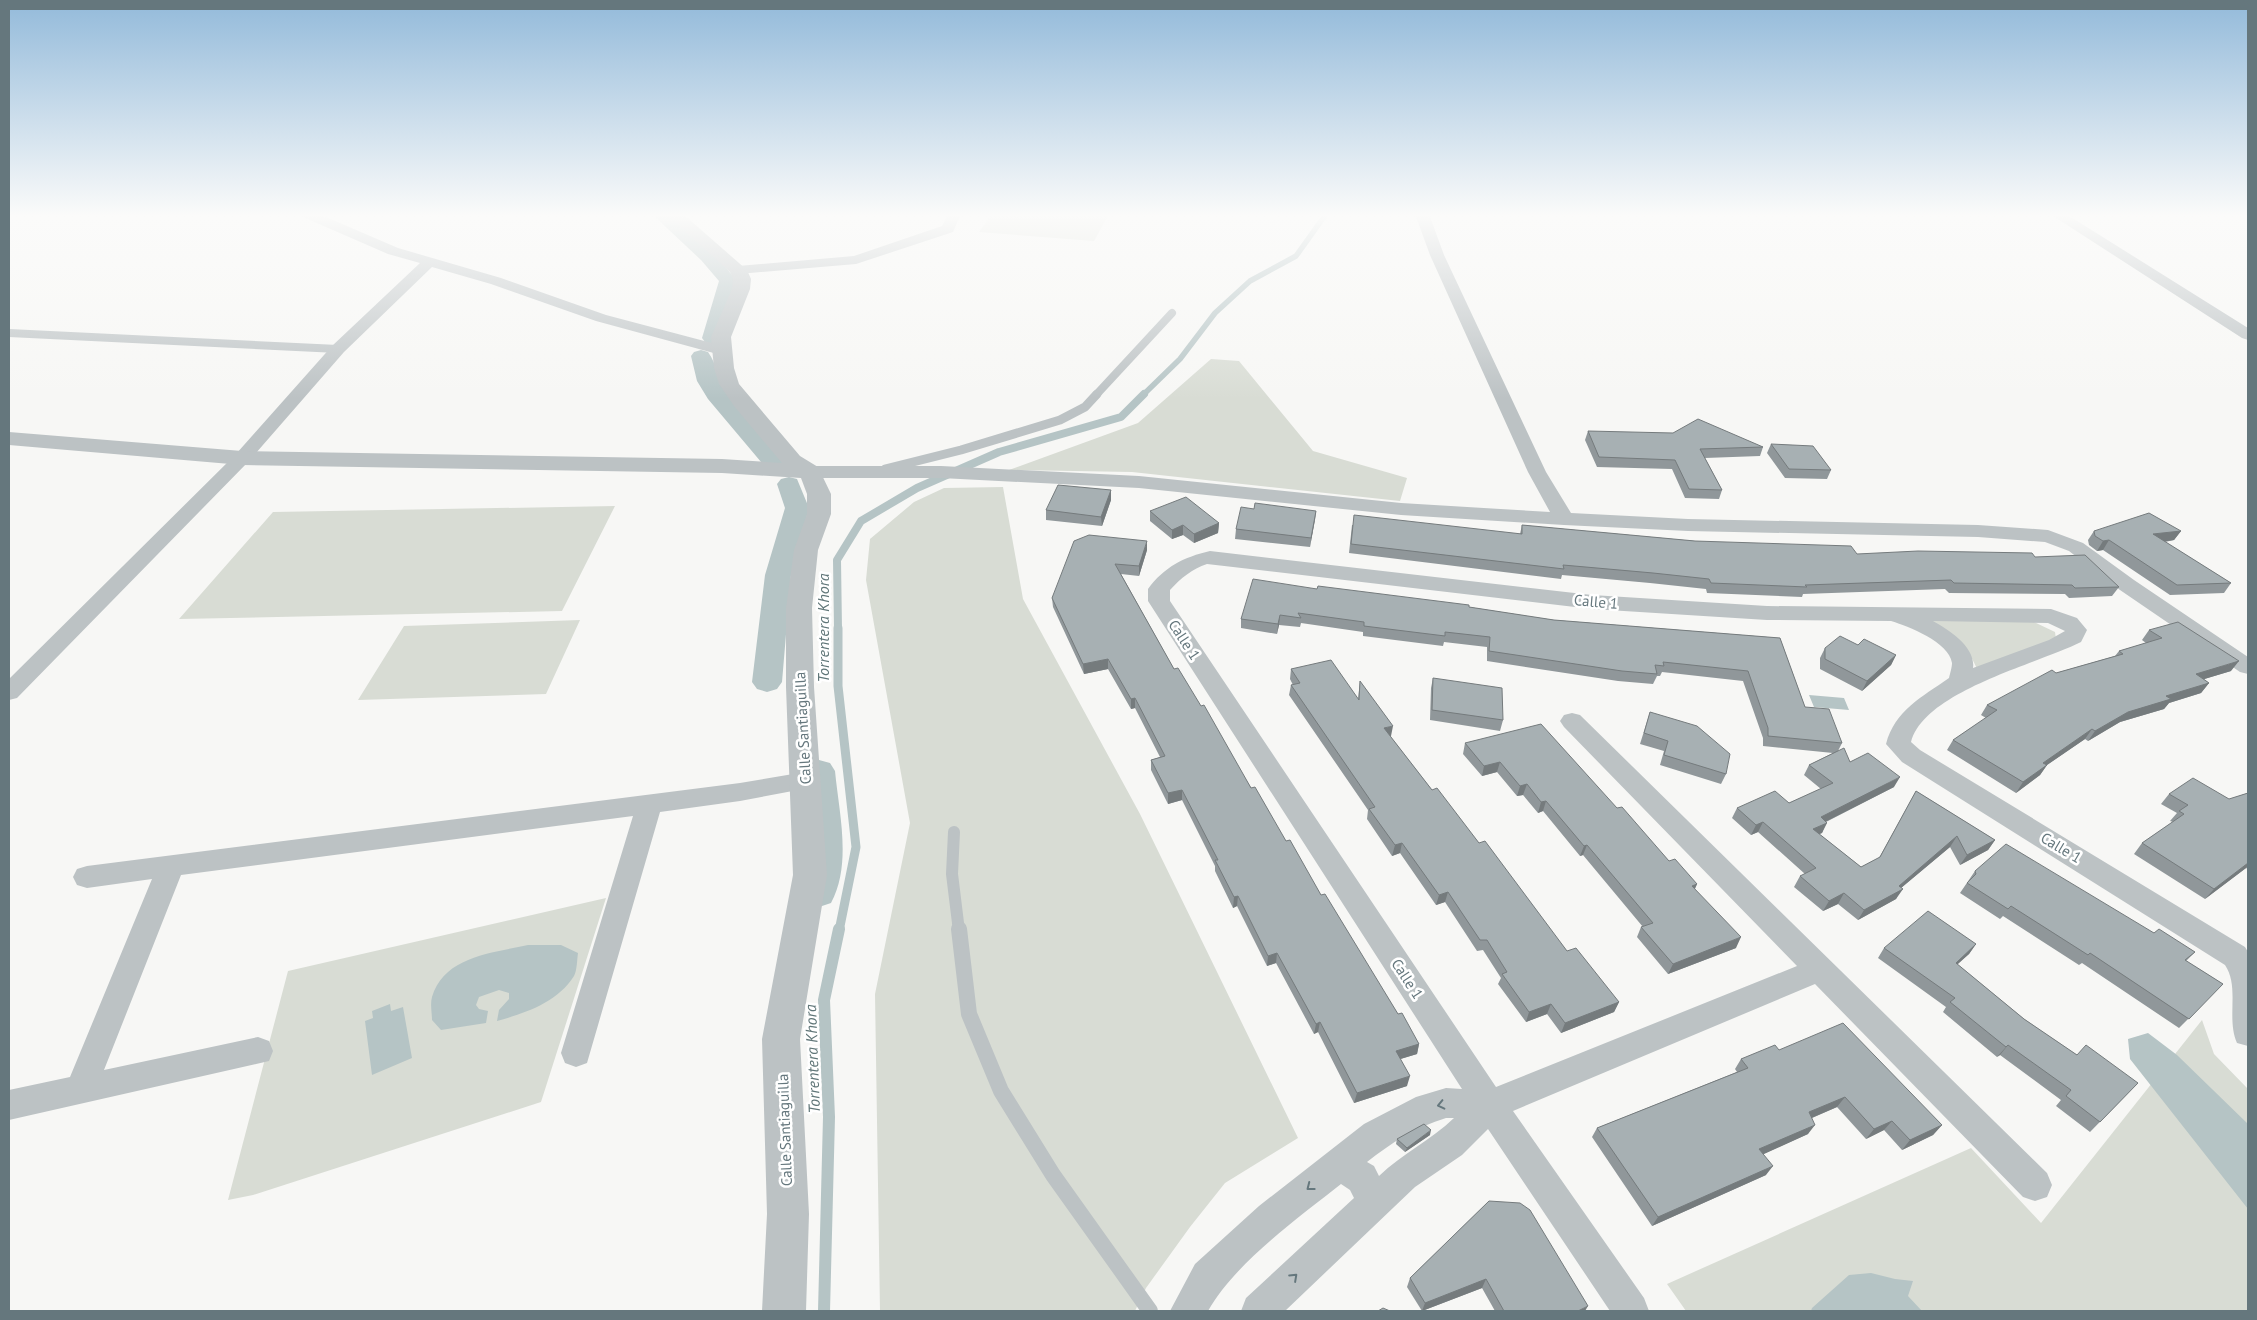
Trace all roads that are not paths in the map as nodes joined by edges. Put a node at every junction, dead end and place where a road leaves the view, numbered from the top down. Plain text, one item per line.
1 (415, 276) edge
2 (477, 276) edge
3 (740, 276) edge
4 (1446, 276) edge
5 (2154, 276) edge
6 (1172, 313) dead end
7 (9, 333) edge
8 (2248, 335) edge
9 (338, 349) junction
10 (721, 350) junction
11 (9, 439) edge
12 (242, 458) junction
13 (810, 472) junction
14 (864, 474) junction
15 (1564, 520) junction
16 (1892, 614) junction
17 (2248, 667) edge
18 (1960, 682) junction
19 (9, 692) edge
20 (1572, 721) dead end
21 (805, 781) junction
22 (650, 804) junction
23 (954, 832) dead end
24 (171, 866) junction
25 (87, 877) dead end
26 (2242, 952) edge
27 (1820, 969) junction
28 (2248, 1033) edge
29 (258, 1051) dead end
30 (576, 1054) dead end
31 (81, 1089) junction
32 (9, 1105) edge
33 (1490, 1105) junction
34 (1340, 1164) junction
35 (2034, 1185) dead end
36 (1374, 1203) junction
37 (784, 1311) edge
38 (1150, 1311) edge
39 (1188, 1311) edge
40 (1259, 1311) edge
41 (1631, 1311) edge

1 - 9 street
2 - 10 street
3 - 10 street
4 - 15 street
5 - 8 street
6 - 14 lane
7 - 9 lane
9 - 12 street
10 - 13 street
11 - 12 street
12 - 13 street
12 - 19 street
13 - 14 street
13 - 21 street, Calle Santiaguilla
14 - 15 street
15 - 17 street
16 - 18 street, Calle 1
16 - 18 street, Calle 1
16 - 33 street, Calle 1
18 - 26 street, Calle 1
20 - 27 street
21 - 22 street
21 - 37 street, Calle Santiaguilla
22 - 24 street
22 - 30 street
23 - 38 lane
24 - 25 street
24 - 31 street
26 - 28 street, Calle 1
27 - 33 street
27 - 35 street
29 - 31 street
31 - 32 street
33 -> 34 street
33 - 36 street
33 - 41 street, Calle 1
34 - 36 street
34 -> 39 street
40 -> 36 street

